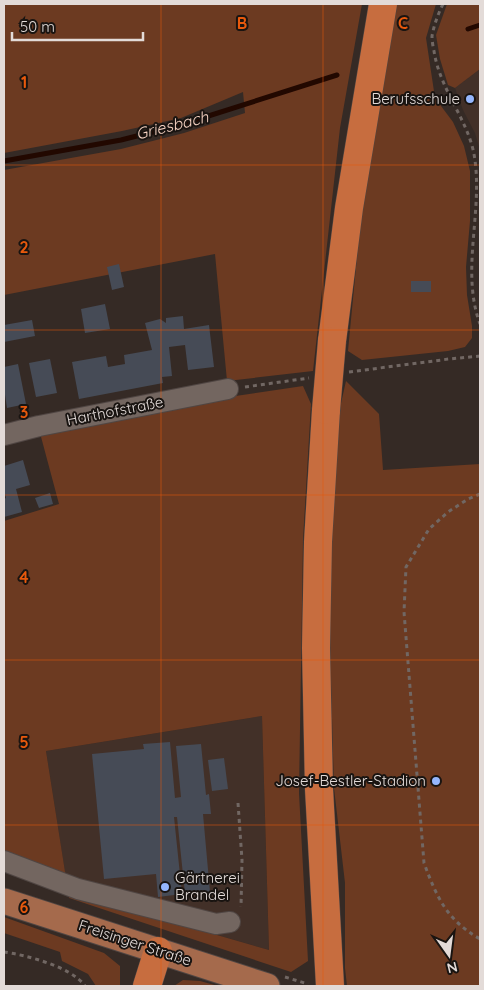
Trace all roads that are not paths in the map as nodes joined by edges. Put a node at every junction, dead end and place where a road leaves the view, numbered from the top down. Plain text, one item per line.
1 (384, 4) edge
2 (228, 389) road end
3 (4, 435) edge
4 (4, 861) edge
5 (4, 901) edge
6 (230, 922) road end
7 (158, 951) junction
8 (330, 975) edge
9 (147, 986) edge
10 (267, 986) edge

1 - 8 highway, bridge
2 - 3 street, Harthofstraße
4 - 6 street
5 - 7 main road, Freisinger Straße
7 - 9 highway
7 - 10 main road, Freisinger Straße

